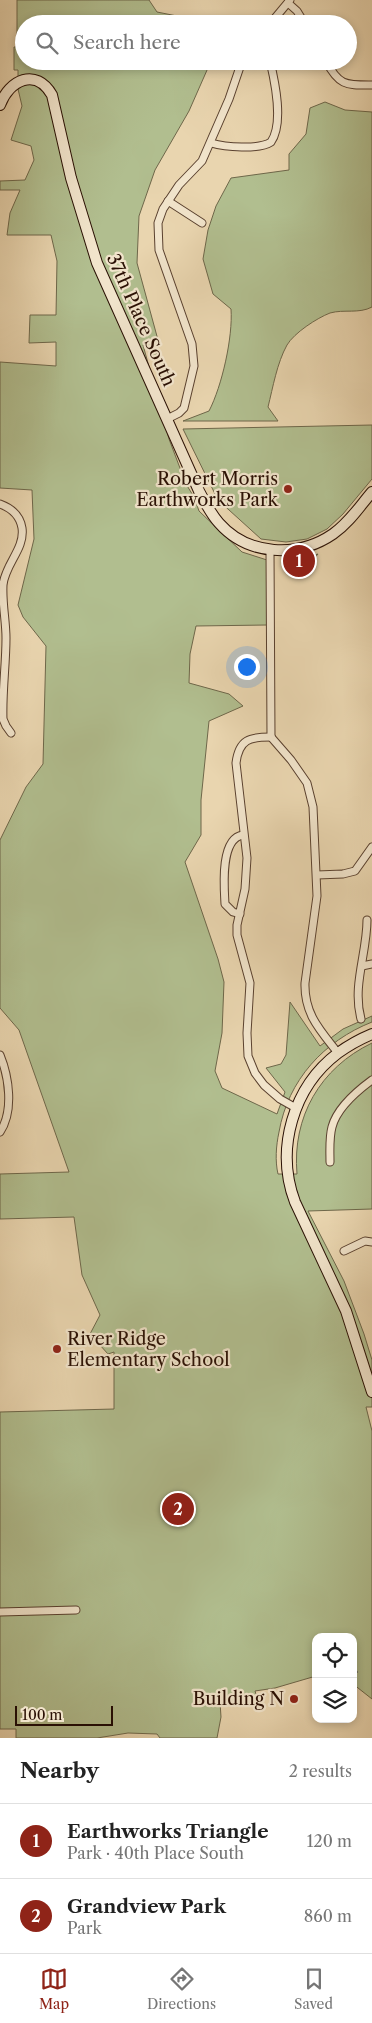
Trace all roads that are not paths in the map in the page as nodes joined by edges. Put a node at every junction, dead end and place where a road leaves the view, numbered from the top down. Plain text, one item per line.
1 (289, 1) edge
2 (277, 15) edge
3 (300, 15) edge
4 (239, 70) edge
5 (272, 70) edge
6 (332, 70) edge
7 (372, 85) edge
8 (0, 105) edge
9 (211, 143) junction
10 (168, 201) junction
11 (202, 222) dead end
12 (167, 419) junction
13 (372, 492) edge
14 (0, 504) edge
15 (270, 550) junction
16 (12, 733) dead end
17 (271, 737) junction
18 (243, 835) junction
19 (372, 847) edge
20 (317, 875) junction
21 (240, 914) junction
22 (367, 920) dead end
23 (372, 964) edge
24 (362, 966) junction
25 (361, 1019) dead end
26 (372, 1034) edge
27 (338, 1053) junction
28 (0, 1055) edge
29 (372, 1080) edge
30 (296, 1108) junction
31 (0, 1132) edge
32 (330, 1162) dead end
33 (372, 1242) edge
34 (344, 1250) dead end
35 (372, 1390) edge
36 (76, 1610) dead end
37 (0, 1612) edge

1 - 2 street
1 - 3 street
4 - 9 street
5 - 9 street
6 - 7 street
8 - 12 street, 37th Place South
9 - 10 street
10 - 11 street
10 - 12 street
12 - 15 street, 37th Place South
13 - 15 street, 37th Place South
14 - 16 street
15 - 17 street
17 - 18 street
17 - 20 street
18 - 21 street
18 - 21 street
19 - 20 street
20 - 27 street
21 - 30 street
22 - 24 street
23 - 24 street
24 - 25 street
26 - 27 street
27 - 30 street
28 - 31 street
29 - 32 street
30 - 35 street
33 - 34 street
36 - 37 street

